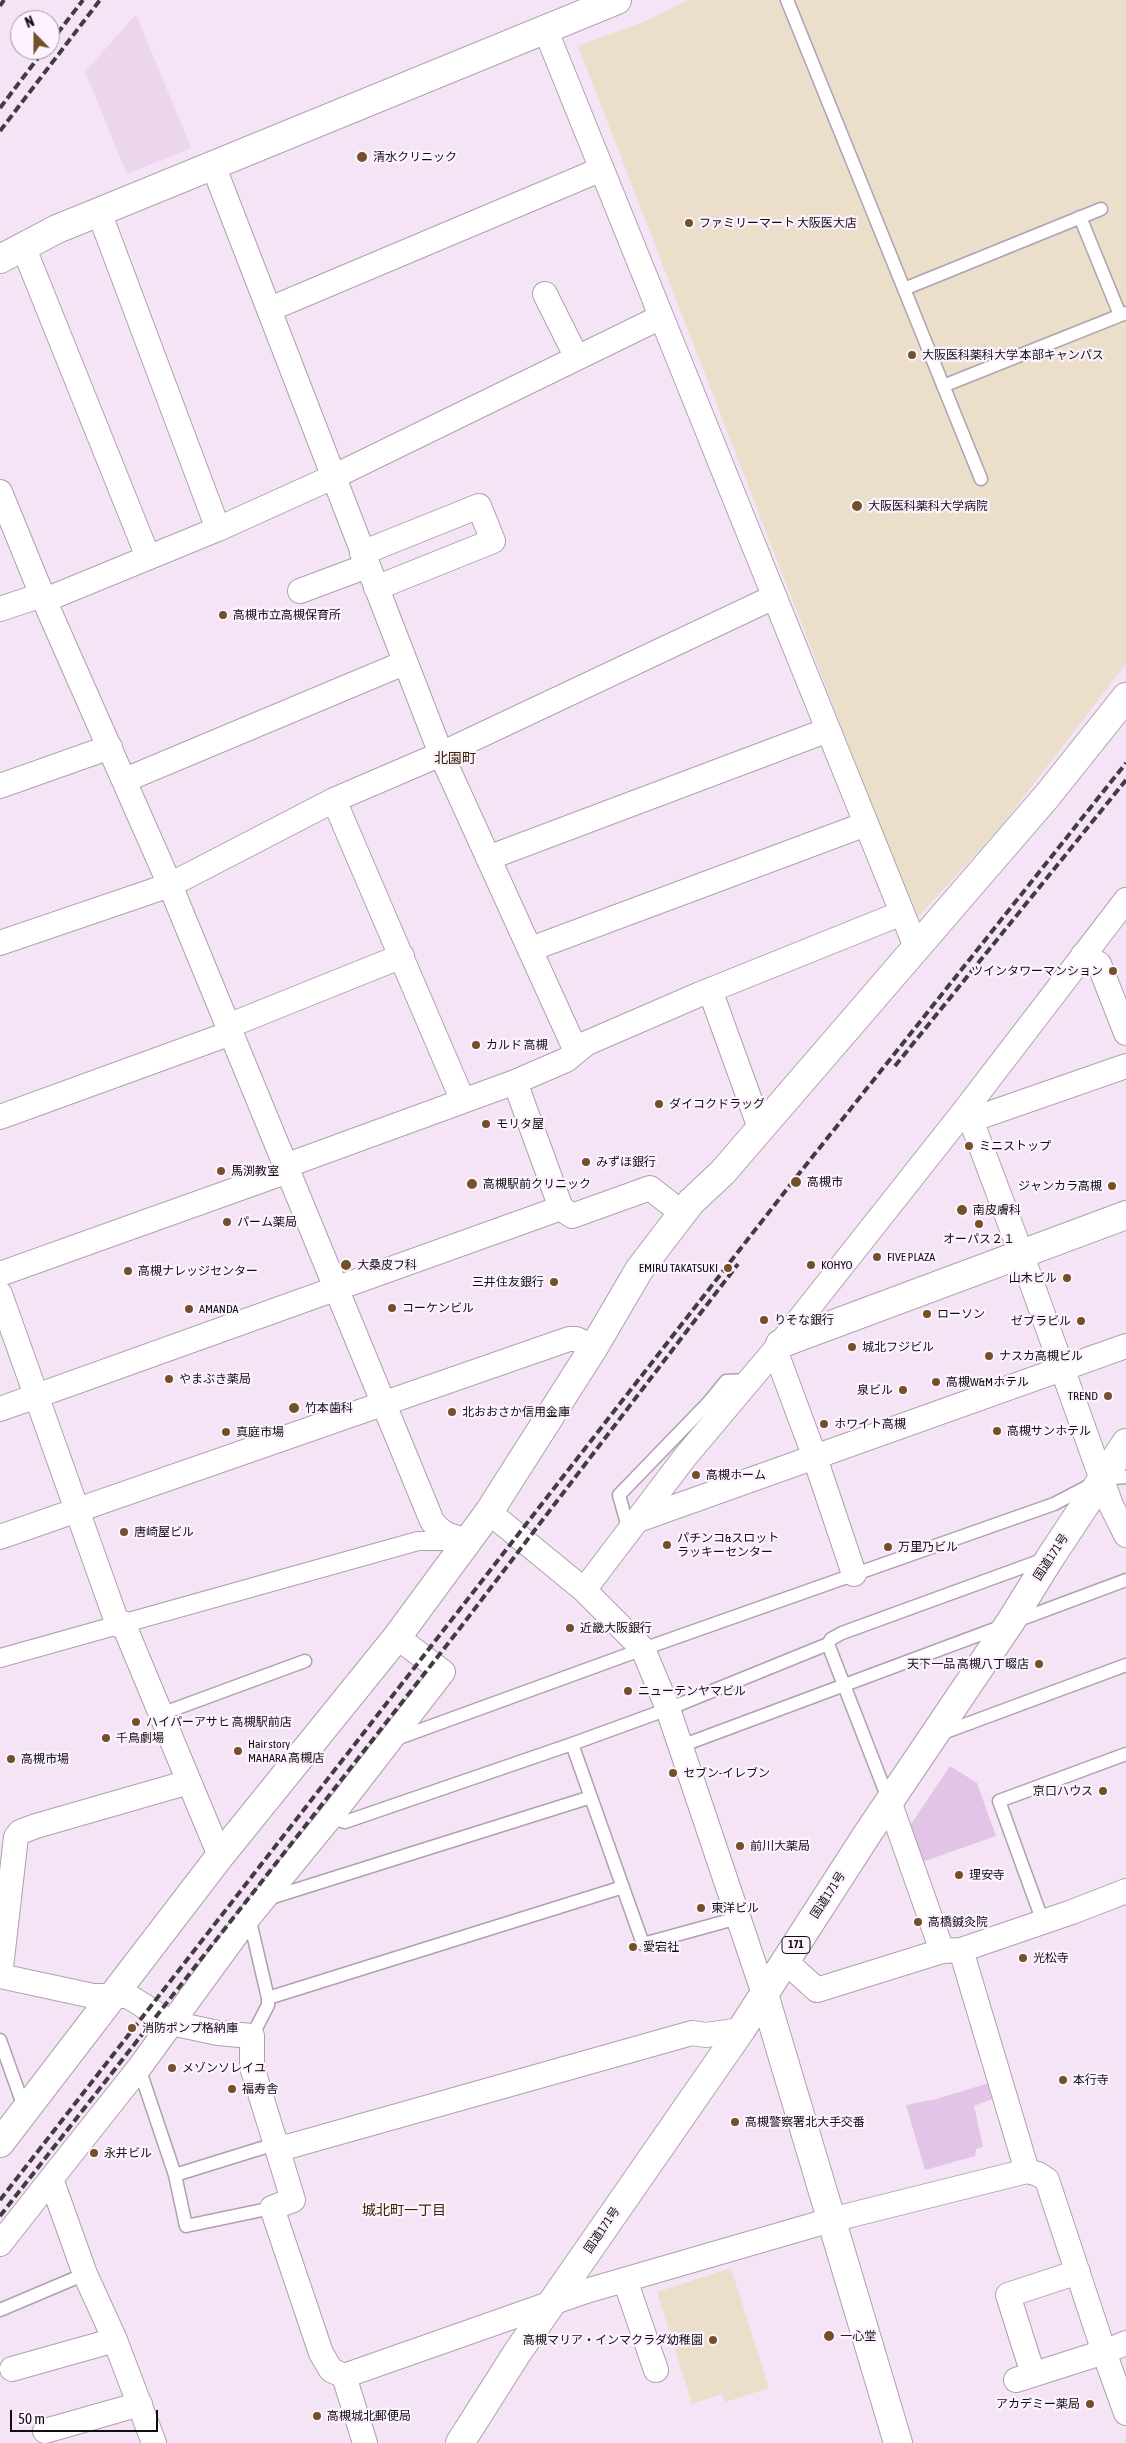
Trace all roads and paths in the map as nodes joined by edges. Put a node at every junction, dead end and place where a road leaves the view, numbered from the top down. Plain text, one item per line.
1 (617, 0) edge
2 (787, 0) edge
3 (549, 40) junction
4 (564, 77) junction
5 (213, 165) junction
6 (602, 169) junction
7 (1102, 209) dead end
8 (99, 212) junction
9 (1080, 218) junction
10 (12, 253) edge
11 (650, 289) junction
12 (904, 289) junction
13 (545, 294) dead end
14 (270, 309) junction
15 (1123, 314) edge
16 (661, 317) junction
17 (577, 358) junction
18 (943, 386) junction
19 (333, 477) junction
20 (981, 479) dead end
21 (0, 492) edge
22 (218, 528) junction
23 (148, 557) junction
24 (365, 560) junction
25 (376, 588) junction
26 (300, 591) dead end
27 (43, 597) junction
28 (774, 597) junction
29 (0, 609) edge
30 (404, 663) junction
31 (1126, 697) edge
32 (828, 730) junction
33 (110, 747) junction
34 (441, 754) junction
35 (125, 780) junction
36 (0, 786) edge
37 (334, 800) junction
38 (866, 824) junction
39 (488, 858) junction
40 (170, 885) junction
41 (1126, 900) edge
42 (902, 913) junction
43 (0, 943) edge
44 (916, 947) junction
45 (531, 949) junction
46 (1082, 955) junction
47 (402, 956) junction
48 (710, 990) junction
49 (230, 1030) junction
50 (1126, 1034) edge
51 (576, 1051) junction
52 (1126, 1066) edge
53 (515, 1082) junction
54 (463, 1101) junction
55 (968, 1115) junction
56 (0, 1117) edge
57 (760, 1128) junction
58 (287, 1168) junction
59 (561, 1208) junction
60 (682, 1213) junction
61 (1126, 1215) edge
62 (1021, 1252) junction
63 (0, 1274) edge
64 (336, 1289) junction
65 (0, 1294) edge
66 (1126, 1346) edge
67 (594, 1347) junction
68 (777, 1347) junction
69 (1062, 1369) junction
70 (36, 1396) junction
71 (383, 1403) junction
72 (717, 1404) junction
73 (0, 1409) edge
74 (1126, 1443) edge
75 (658, 1454) junction
76 (814, 1456) junction
77 (1114, 1478) edge
78 (666, 1483) junction
79 (77, 1510) junction
80 (489, 1512) junction
81 (633, 1526) junction
82 (1126, 1535) edge
83 (0, 1538) edge
84 (468, 1540) junction
85 (1050, 1558) junction
86 (854, 1574) junction
87 (1126, 1580) edge
88 (584, 1590) junction
89 (1011, 1621) junction
90 (121, 1624) junction
91 (397, 1637) junction
92 (828, 1644) junction
93 (643, 1649) junction
94 (0, 1658) edge
95 (306, 1661) dead end
96 (1126, 1665) edge
97 (845, 1685) junction
98 (668, 1709) junction
99 (161, 1714) junction
100 (933, 1736) junction
101 (387, 1742) junction
102 (572, 1744) junction
103 (681, 1746) junction
104 (1126, 1754) edge
105 (190, 1782) junction
106 (591, 1797) junction
107 (889, 1801) junction
108 (330, 1818) junction
109 (220, 1856) junction
110 (623, 1886) junction
111 (1126, 1891) edge
112 (256, 1909) junction
113 (738, 1918) junction
114 (1043, 1922) junction
115 (951, 1951) junction
116 (786, 1962) junction
117 (0, 1976) edge
118 (764, 1994) junction
119 (111, 1996) junction
120 (268, 1998) junction
121 (171, 2022) junction
122 (741, 2030) junction
123 (252, 2036) junction
124 (0, 2040) edge
125 (139, 2068) junction
126 (25, 2110) junction
127 (0, 2143) edge
128 (275, 2144) junction
129 (1027, 2171) junction
130 (175, 2175) junction
131 (51, 2179) junction
132 (272, 2208) junction
133 (831, 2220) junction
134 (0, 2244) edge
135 (1078, 2272) junction
136 (85, 2274) junction
137 (625, 2280) junction
138 (553, 2302) junction
139 (0, 2310) edge
140 (115, 2340) junction
141 (1126, 2343) edge
142 (1104, 2352) junction
143 (12, 2369) dead end
144 (656, 2370) dead end
145 (344, 2376) junction
146 (140, 2404) junction
147 (1126, 2413) edge
148 (45, 2431) dead end
149 (154, 2443) edge
150 (365, 2443) edge
151 (460, 2443) edge
152 (898, 2443) edge

1 - 3 main road
2 - 12 lane
3 - 4 street
3 - 5 main road
4 - 6 street
4 - 11 street
5 - 8 main road
5 - 14 street
6 - 11 street
6 - 14 street
7 - 9 lane
8 - 10 main road
8 - 22 street
9 - 12 lane
9 - 15 lane
10 - 23 street
11 - 16 street
12 - 18 lane
13 - 17 street
14 - 19 street
15 - 18 lane
16 - 17 street
16 - 28 street
17 - 19 street
18 - 20 lane
19 - 22 street
19 - 24 street
21 - 27 street
22 - 23 street
23 - 27 street
24 - 25 street
24 - 25 street
24 - 26 street
25 - 30 street
27 - 29 street
27 - 33 street
28 - 32 street
28 - 34 street
30 - 34 street
30 - 35 street
31 - 44 main road
32 - 38 street
32 - 39 street
33 - 35 street
33 - 36 street
34 - 37 street
34 - 39 street
35 - 40 street
37 - 40 street
37 - 47 street
38 - 42 street
38 - 45 street
39 - 45 street
40 - 43 street
40 - 49 street
41 - 46 street
42 - 44 street
42 - 48 street
44 - 57 main road
45 - 51 street
46 - 50 street
46 - 55 street
47 - 49 street
47 - 54 street
48 - 51 street
48 - 57 street
49 - 56 street
49 - 58 street
51 - 53 street
52 - 55 street
53 - 54 street
53 - 59 street
54 - 58 street
55 - 62 street
55 - 68 street
57 - 60 main road
58 - 63 street
58 - 64 street
59 - 60 street
59 - 64 street
60 - 67 main road
61 - 62 main road
62 - 68 main road
62 - 69 street
64 - 70 street
64 - 71 street
65 - 70 street
66 - 69 street
67 - 71 street
67 - 80 main road
68 - 72 street
68 - 76 street
69 - 76 street
69 - 77 street
70 - 73 street
70 - 79 street
71 - 79 street
71 - 84 street
72 - 75 lane
72 - 78 street
74 - 77 main road, 国道171号 / 171
75 - 78 lane
75 - 81 lane
76 - 81 street
76 - 86 street
77 - 82 street
77 - 85 main road, 国道171号 / 171
77 - 86 lane
78 - 81 street
79 - 83 street
79 - 90 street
80 - 84 main road
80 - 88 street
81 - 88 street
84 - 90 street
84 - 91 main road
85 - 89 main road, 国道171号 / 171
85 - 92 lane
86 - 93 lane
87 - 89 lane
88 - 93 street
89 - 97 lane
89 - 100 main road, 国道171号 / 171
90 - 94 street
90 - 99 street
91 - 101 street
91 - 109 main road
92 - 97 lane
92 - 98 lane
93 - 98 street
93 - 101 lane
95 - 99 lane
96 - 100 lane
97 - 103 lane
97 - 107 lane
98 - 102 lane
98 - 103 street
99 - 105 street
100 - 107 main road, 国道171号 / 171
101 - 108 street
102 - 106 lane
102 - 108 lane
103 - 113 street
104 - 114 lane
105 - 109 street
105 - 117 street
106 - 110 lane
106 - 112 lane
107 - 115 street
107 - 116 main road, 国道171号 / 171
108 - 112 street
109 - 119 main road
110 - 113 lane
110 - 120 lane
111 - 114 street
112 - 120 lane
112 - 121 street
113 - 118 street
114 - 115 street
115 - 116 street
115 - 129 street
116 - 118 main road, 国道171号 / 171
117 - 119 street
118 - 122 main road, 国道171号 / 171
118 - 133 main road
119 - 121 street
119 - 126 main road
120 - 123 lane
121 - 123 street
121 - 125 street
122 - 128 street
122 - 138 main road, 国道171号 / 171
123 - 128 street
124 - 126 lane
125 - 130 lane
125 - 131 street
126 - 127 main road
128 - 130 lane
128 - 132 street
129 - 133 street
129 - 135 street
130 - 132 lane
131 - 134 street
131 - 136 street
132 - 145 street
133 - 137 street
133 - 152 main road
135 - 142 street
135 - 142 street
136 - 139 lane
136 - 140 street
137 - 138 street
137 - 144 street
138 - 145 street
138 - 151 main road, 国道171号 / 171
140 - 143 street
140 - 146 street
141 - 142 street
142 - 147 street
145 - 150 street
146 - 148 street
146 - 149 street

